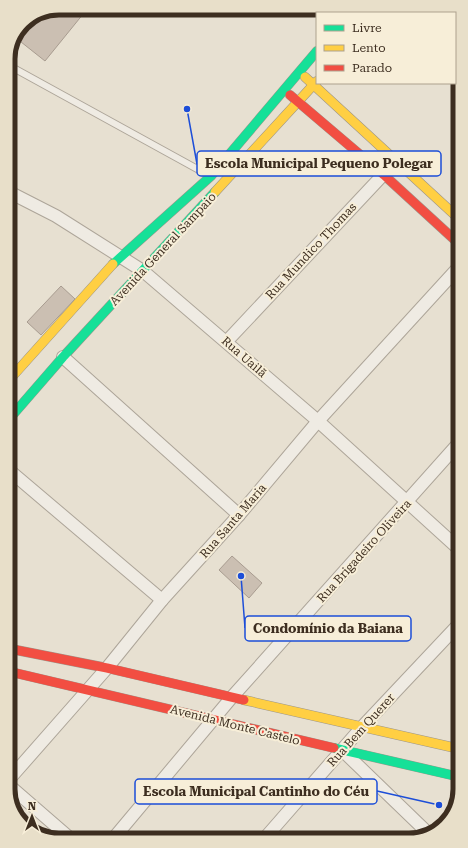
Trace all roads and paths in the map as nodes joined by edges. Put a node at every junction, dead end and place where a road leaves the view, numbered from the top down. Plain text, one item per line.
1 (316, 53) edge
2 (15, 69) edge
3 (299, 72) junction
4 (315, 83) edge
5 (316, 84) edge
6 (284, 90) junction
7 (298, 102) junction
8 (396, 161) junction
9 (384, 175) junction
10 (211, 176) junction
11 (15, 195) edge
12 (453, 213) edge
13 (453, 238) edge
14 (120, 256) junction
15 (143, 271) junction
16 (453, 273) edge
17 (226, 341) junction
18 (64, 357) junction
19 (15, 372) edge
20 (15, 412) edge
21 (318, 421) junction
22 (453, 450) edge
23 (15, 475) edge
24 (408, 502) junction
25 (239, 514) junction
26 (453, 543) edge
27 (162, 600) junction
28 (453, 630) edge
29 (15, 650) edge
30 (106, 668) junction
31 (15, 673) edge
32 (87, 689) junction
33 (232, 697) junction
34 (214, 720) junction
35 (362, 727) junction
36 (453, 747) edge
37 (343, 751) junction
38 (15, 773) edge
39 (453, 775) edge
40 (15, 791) edge
41 (423, 831) edge
42 (64, 833) edge
43 (118, 833) edge
44 (269, 833) edge

1 - 3 street, Avenida General Sampaio
2 - 10 lane
3 - 4 street
3 - 6 street, Avenida General Sampaio
4 - 7 street, Avenida General Sampaio
5 - 8 street
6 - 7 street
6 - 10 street, Avenida General Sampaio
7 - 9 street
7 - 15 street, Avenida General Sampaio
8 - 9 street, Rua Mundico Thomas
8 - 12 street
9 - 13 street
9 - 17 street, Rua Mundico Thomas
10 - 14 street, Avenida General Sampaio
11 - 14 street, Rua Uailã
14 - 15 street, Rua Uailã
14 - 19 street, Avenida General Sampaio
15 - 17 street, Rua Uailã
15 - 18 street, Avenida General Sampaio
16 - 21 street, Rua Santa Maria
17 - 21 street, Rua Uailã
18 - 20 street, Avenida General Sampaio
18 - 25 street
21 - 24 street, Rua Uailã
21 - 25 street, Rua Santa Maria
22 - 24 street, Rua Brigadeiro Oliveira
23 - 27 street
24 - 26 street, Rua Uailã
24 - 33 street, Rua Brigadeiro Oliveira
25 - 27 street, Rua Santa Maria
27 - 30 street, Rua Santa Maria
28 - 35 street, Rua Bem Querer
29 - 30 street
30 - 32 street, Rua Santa Maria
30 - 33 street
31 - 32 street, Avenida Monte Castelo
32 - 34 street, Avenida Monte Castelo
32 - 38 street, Rua Santa Maria
33 - 34 street, Rua Brigadeiro Oliveira
33 - 35 street
34 - 37 street, Avenida Monte Castelo
34 - 43 street, Rua Brigadeiro Oliveira
35 - 36 street
35 - 37 street, Rua Bem Querer
37 - 39 street, Avenida Monte Castelo
37 - 41 street
37 - 44 street, Rua Bem Querer
40 - 42 street

